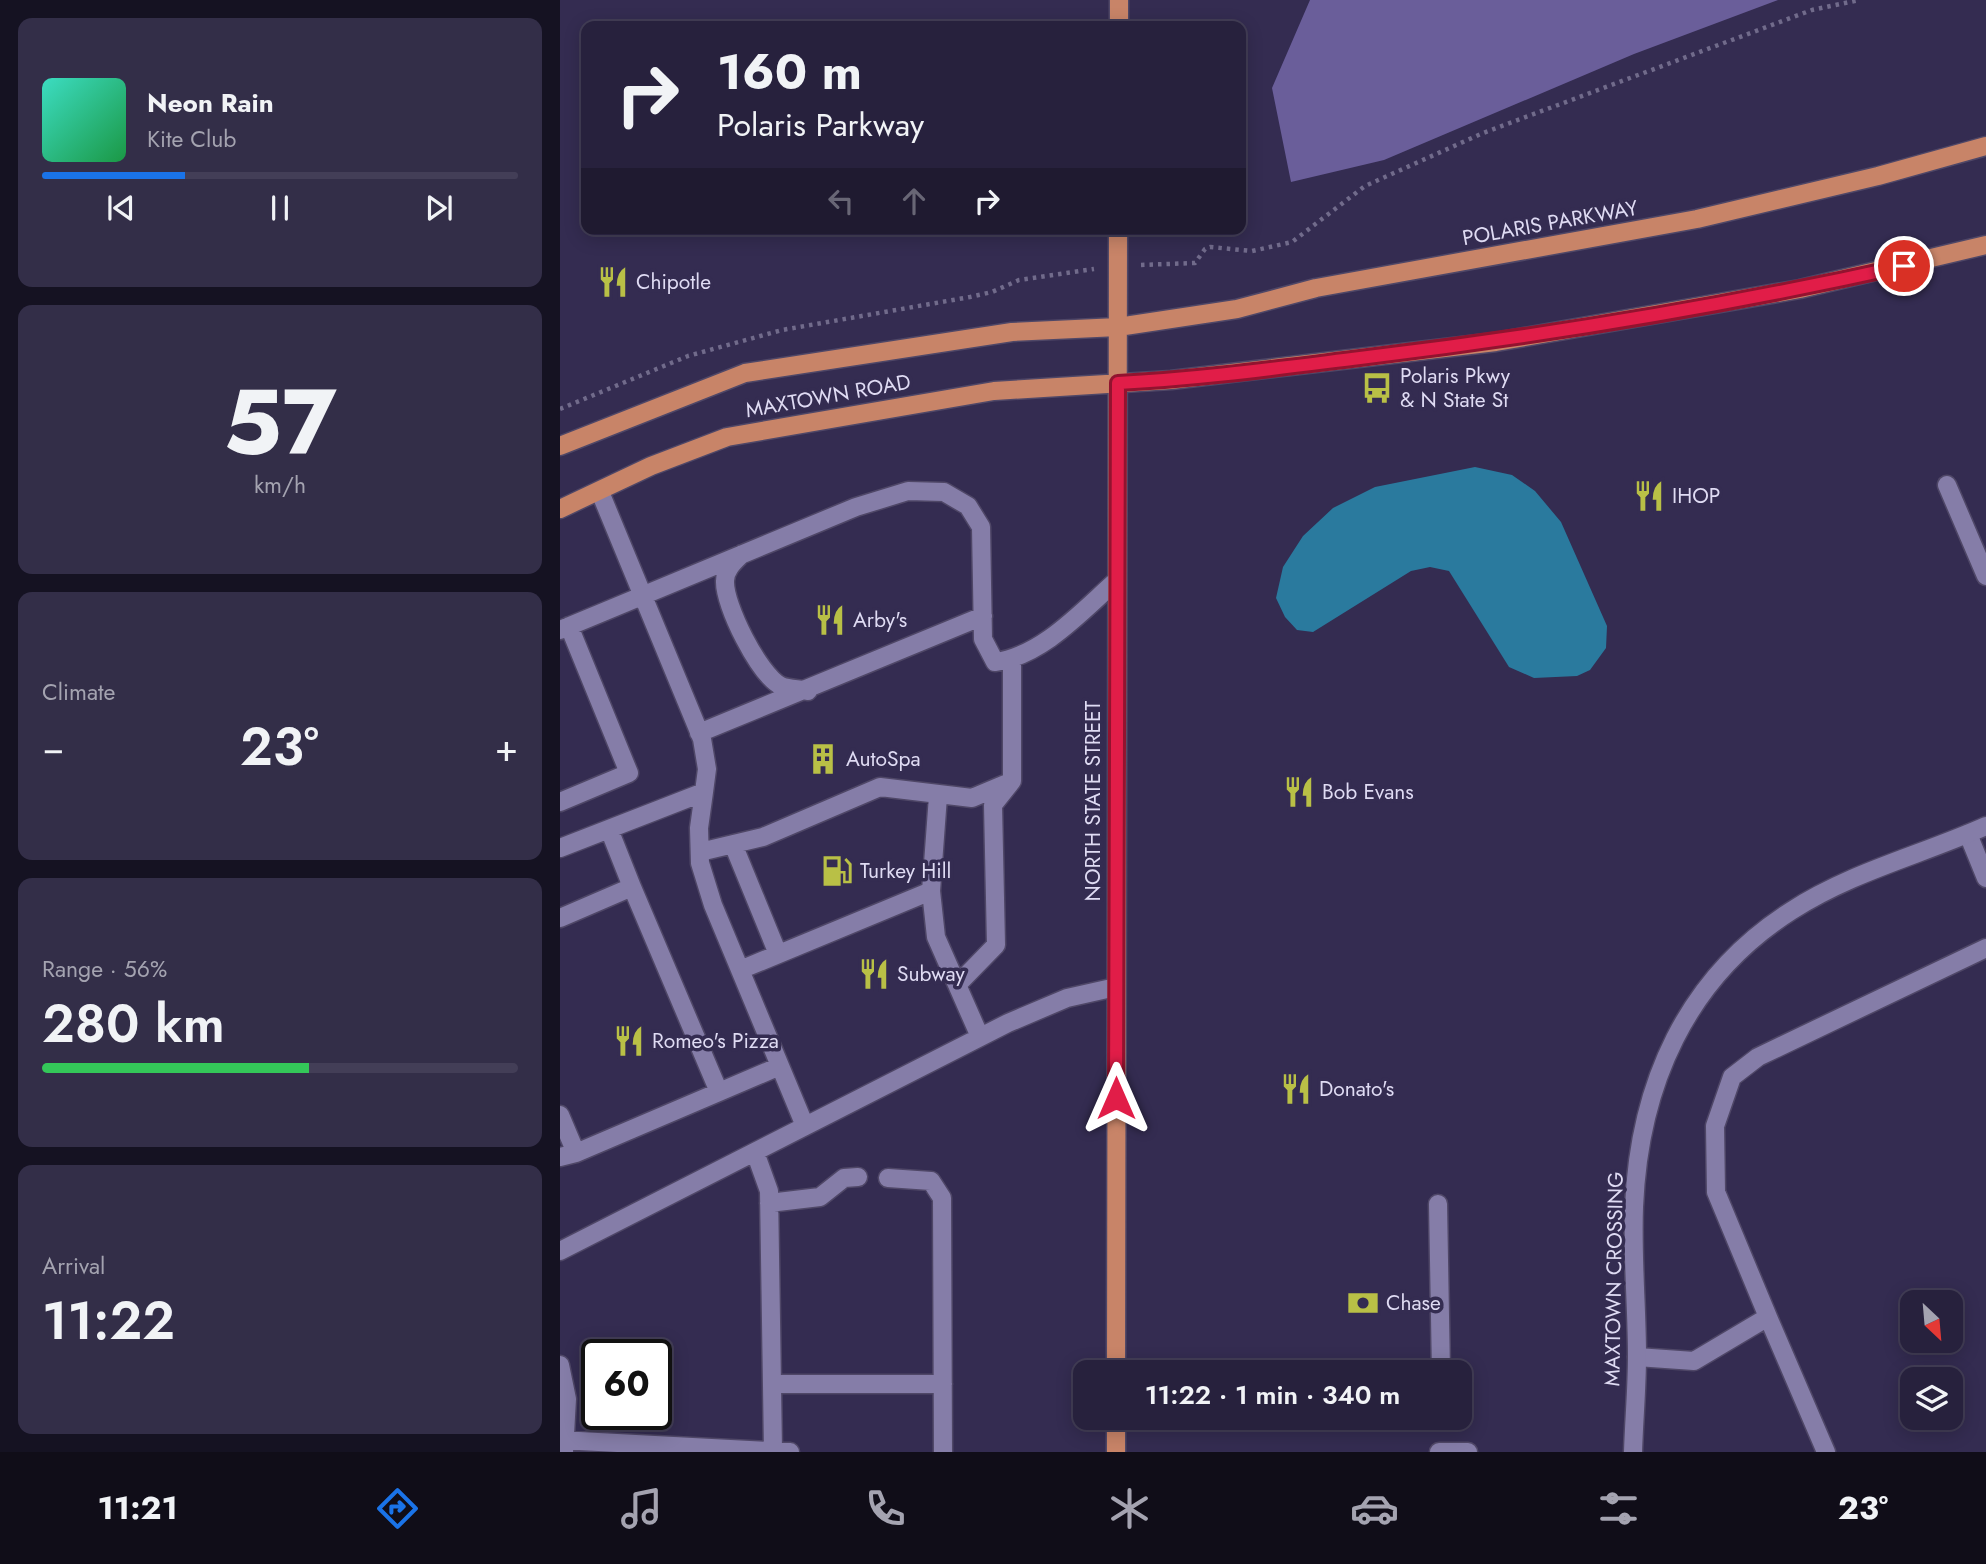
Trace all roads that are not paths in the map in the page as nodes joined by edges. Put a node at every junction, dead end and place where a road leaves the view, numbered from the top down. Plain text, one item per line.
1 (1119, 0) edge
2 (1119, 21) edge
3 (1986, 146) edge
4 (1118, 235) edge
5 (1986, 245) edge
6 (1118, 327) junction
7 (1118, 383) junction
8 (562, 449) edge
9 (1947, 485) dead end
10 (600, 492) junction
11 (560, 509) edge
12 (744, 551) junction
13 (1986, 576) edge
14 (1116, 581) junction
15 (644, 593) junction
16 (983, 616) junction
17 (564, 628) edge
18 (1012, 660) junction
19 (808, 691) junction
20 (699, 733) junction
21 (1012, 781) junction
22 (704, 792) junction
23 (938, 796) junction
24 (560, 802) edge
25 (1986, 826) edge
26 (608, 829) junction
27 (1968, 834) junction
28 (733, 844) junction
29 (560, 848) edge
30 (700, 852) junction
31 (1986, 878) edge
32 (632, 887) junction
33 (931, 891) junction
34 (560, 918) edge
35 (1986, 948) edge
36 (778, 954) junction
37 (740, 970) junction
38 (957, 985) junction
39 (1116, 988) junction
40 (980, 1037) junction
41 (780, 1066) junction
42 (719, 1092) junction
43 (560, 1115) edge
44 (805, 1126) junction
45 (755, 1152) junction
46 (568, 1155) edge
47 (858, 1177) dead end
48 (888, 1178) dead end
49 (769, 1203) junction
50 (1438, 1204) dead end
51 (560, 1251) edge
52 (1768, 1317) junction
53 (1637, 1357) junction
54 (1116, 1360) edge
55 (1441, 1360) edge
56 (560, 1366) edge
57 (772, 1384) junction
58 (943, 1384) junction
59 (1116, 1430) edge
60 (564, 1444) edge
61 (782, 1452) edge
62 (943, 1452) edge
63 (1116, 1452) edge
64 (1440, 1452) edge
65 (1468, 1452) edge
66 (1633, 1452) edge
67 (1826, 1452) edge

1 - 2 main road
3 - 6 main road, POLARIS PARKWAY
4 - 6 main road, NORTH STATE STREET
5 - 7 main road
6 - 7 main road, NORTH STATE STREET
6 - 8 main road, MAXTOWN ROAD
7 - 10 main road, MAXTOWN ROAD
7 - 14 main road, NORTH STATE STREET
9 - 13 street
10 - 11 main road, MAXTOWN ROAD
10 - 15 street
12 - 15 street
12 - 16 street
12 - 19 street
14 - 18 street
14 - 39 main road, NORTH STATE STREET
15 - 17 street
15 - 20 street
16 - 18 street
16 - 19 street
17 - 24 street
18 - 21 street
19 - 20 street
20 - 22 street
21 - 23 street
21 - 38 street
22 - 26 street
22 - 30 street
23 - 28 street
23 - 33 street
25 - 27 street, MAXTOWN CROSSING
26 - 29 street
26 - 32 street
27 - 31 street
27 - 53 street, MAXTOWN CROSSING
28 - 30 street
28 - 36 street
30 - 37 street
32 - 34 street
32 - 42 street
33 - 36 street
33 - 38 street
35 - 52 street
36 - 37 street
37 - 41 street
38 - 40 street
39 - 40 street
39 - 54 main road, NORTH STATE STREET
40 - 44 street
41 - 42 street
41 - 44 street
42 - 46 street
43 - 46 street
44 - 45 street
45 - 49 street
45 - 51 street
47 - 49 street
48 - 58 street
49 - 57 street
50 - 55 street
52 - 53 street
52 - 67 street
53 - 66 street, MAXTOWN CROSSING
56 - 60 street
57 - 58 street
57 - 61 street
58 - 62 street
59 - 63 main road
60 - 61 street
64 - 65 street

